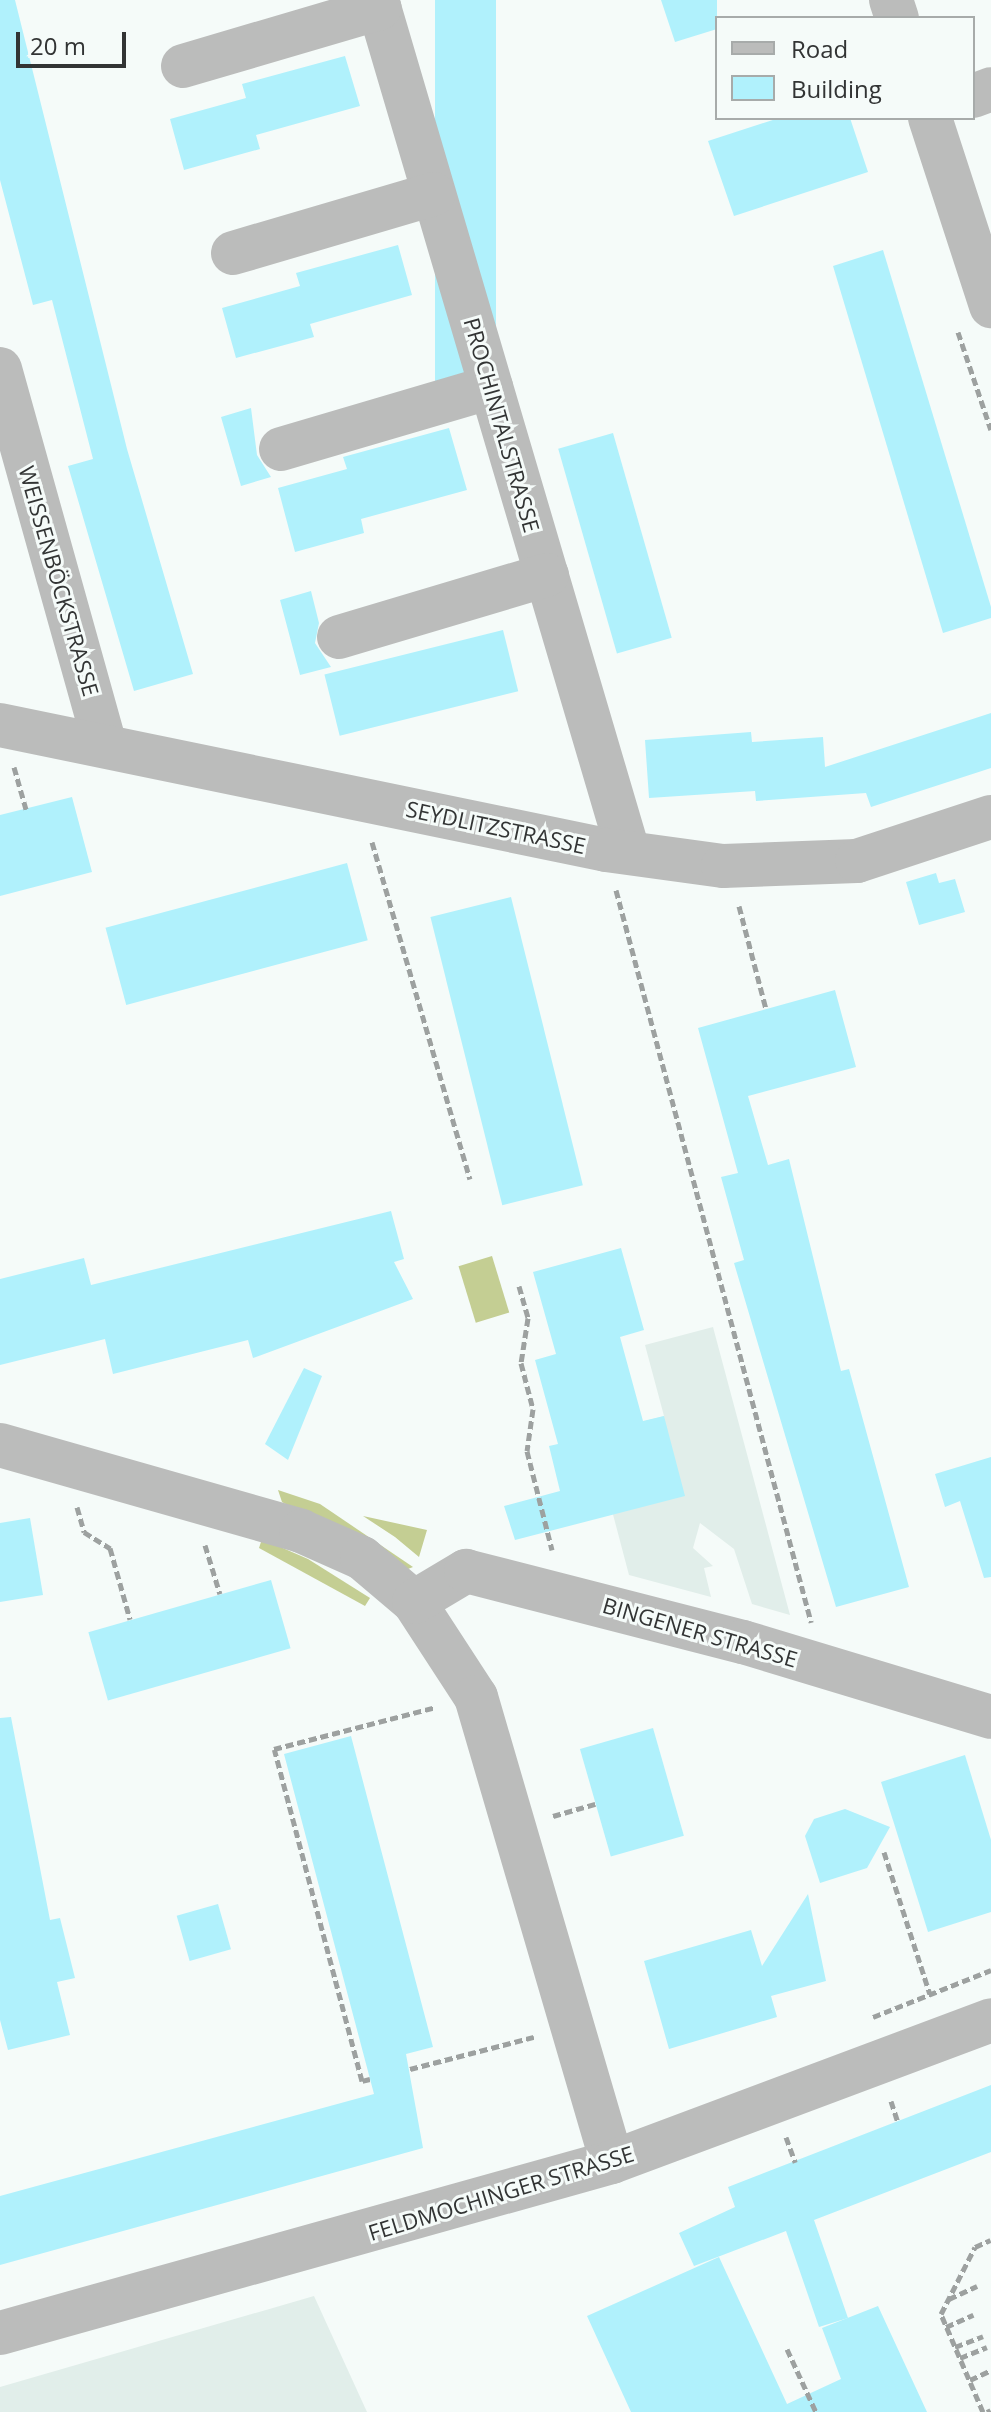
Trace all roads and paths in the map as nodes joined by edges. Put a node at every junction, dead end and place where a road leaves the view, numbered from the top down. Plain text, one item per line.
1 (379, 4) edge
2 (183, 66) dead end
3 (931, 120) edge
4 (434, 194) junction
5 (233, 253) dead end
6 (991, 304) edge
7 (0, 369) edge
8 (491, 387) junction
9 (281, 449) dead end
10 (547, 575) junction
11 (339, 637) dead end
12 (0, 725) edge
13 (105, 746) junction
14 (360, 799) junction
15 (991, 817) edge
16 (617, 850) junction
17 (729, 866) junction
18 (766, 1009) dead end
19 (470, 1179) dead end
20 (519, 1286) dead end
21 (0, 1445) edge
22 (65, 1463) junction
23 (564, 1594) junction
24 (414, 1602) junction
25 (130, 1619) dead end
26 (822, 1666) junction
27 (476, 1697) junction
28 (991, 1717) edge
29 (884, 1852) dead end
30 (930, 1994) dead end
31 (991, 2020) edge
32 (573, 2027) junction
33 (410, 2069) dead end
34 (370, 2079) dead end
35 (886, 2089) dead end
36 (898, 2123) dead end
37 (783, 2127) dead end
38 (612, 2162) junction
39 (795, 2162) dead end
40 (991, 2240) edge
41 (977, 2286) dead end
42 (948, 2299) junction
43 (973, 2315) dead end
44 (946, 2327) junction
45 (0, 2333) edge
46 (983, 2336) dead end
47 (955, 2347) junction
48 (987, 2347) dead end
49 (787, 2349) dead end
50 (960, 2358) junction
51 (991, 2370) edge
52 (970, 2380) junction
53 (987, 2411) edge
54 (816, 2412) edge

1 - 2 street
1 - 4 street, PROCHINTALSTRASSE
3 - 6 street
4 - 5 street
4 - 8 street, PROCHINTALSTRASSE
7 - 13 street, WEISSENBÖCKSTRASSE
8 - 9 street
8 - 10 street, PROCHINTALSTRASSE
10 - 11 street
10 - 16 street, PROCHINTALSTRASSE
12 - 13 street, SEYDLITZSTRASSE
13 - 14 street, SEYDLITZSTRASSE
14 - 16 street, SEYDLITZSTRASSE
14 - 19 path
15 - 17 street, SEYDLITZSTRASSE
16 - 17 street, SEYDLITZSTRASSE
16 - 26 path
17 - 18 path
20 - 23 path
21 - 22 street
22 - 24 street
22 - 25 path
23 - 24 street, BINGENER STRASSE
23 - 26 street, BINGENER STRASSE
24 - 27 street
26 - 28 street, BINGENER STRASSE
27 - 32 street
27 - 34 path
29 - 30 path
31 - 38 street, FELDMOCHINGER STRASSE
32 - 33 path
32 - 38 street
35 - 36 path
37 - 39 path
38 - 45 street, FELDMOCHINGER STRASSE
40 - 42 path
41 - 42 path
42 - 44 path
43 - 44 path
44 - 47 path
46 - 47 path
47 - 50 path
48 - 50 path
49 - 54 path
50 - 52 path
51 - 52 path
52 - 53 path

